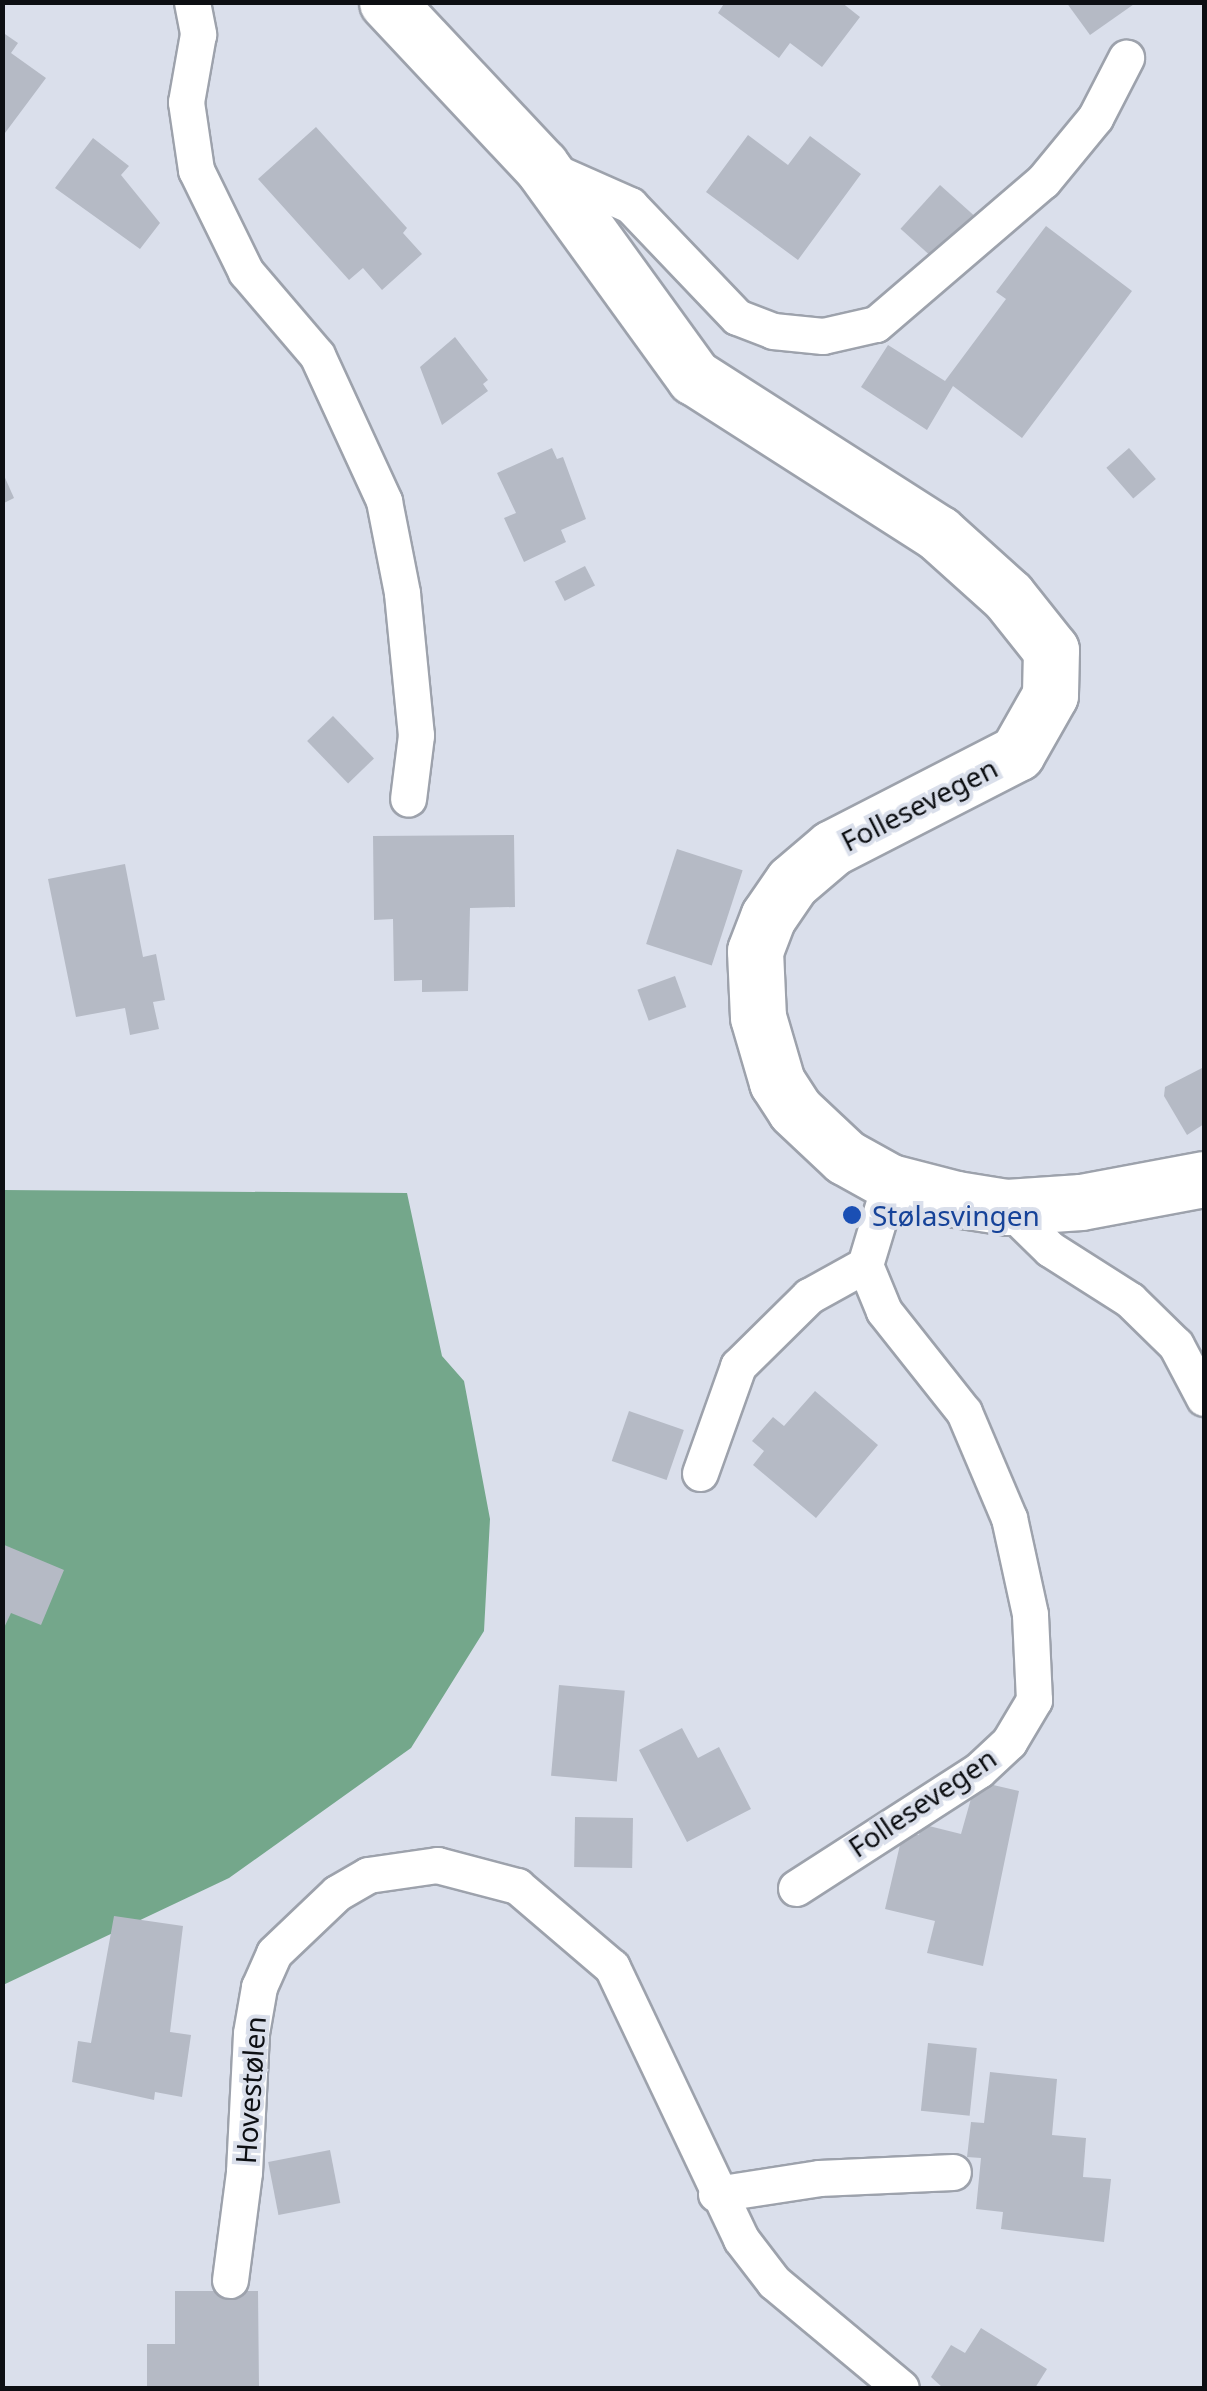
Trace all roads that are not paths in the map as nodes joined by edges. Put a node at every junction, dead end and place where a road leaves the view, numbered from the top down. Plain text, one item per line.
1 (192, 2) edge
2 (386, 2) edge
3 (1126, 58) dead end
4 (541, 166) junction
5 (408, 799) dead end
6 (1204, 1179) edge
7 (890, 1182) junction
8 (1007, 1207) junction
9 (864, 1265) junction
10 (1204, 1398) edge
11 (700, 1473) dead end
12 (796, 1888) dead end
13 (954, 2172) dead end
14 (716, 2194) junction
15 (230, 2280) dead end
16 (901, 2388) edge

1 - 5 lane
2 - 4 main road, Follesevegen
3 - 4 lane, Follesevegen
4 - 7 main road, Follesevegen
6 - 8 main road, Follesevegen
7 - 8 main road, Follesevegen
7 - 9 lane
8 - 10 lane
9 - 11 lane
9 - 12 lane, Follesevegen
13 - 14 lane
14 - 15 lane, Hovestølen
14 - 16 lane, Hovestølen

